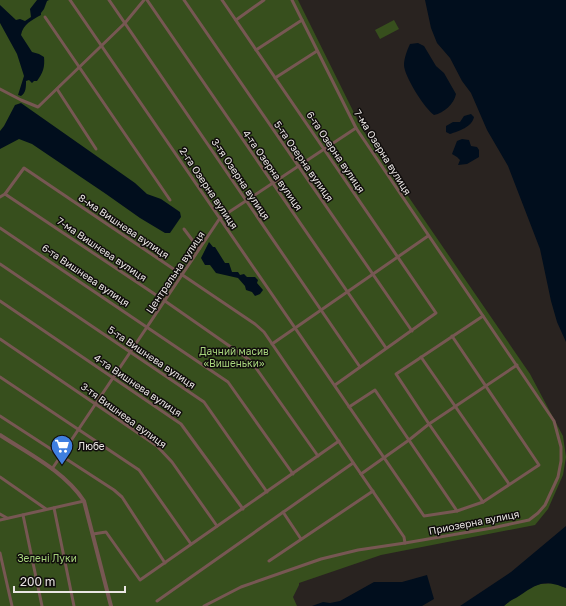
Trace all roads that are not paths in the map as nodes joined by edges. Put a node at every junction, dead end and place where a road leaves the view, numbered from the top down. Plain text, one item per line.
1 (70, 0) edge
2 (109, 0) edge
3 (144, 0) edge
4 (147, 0) edge
5 (184, 0) edge
6 (222, 0) edge
7 (264, 0) edge
8 (292, 0) edge
9 (45, 17) dead end
10 (236, 20) junction
11 (302, 20) junction
12 (125, 23) junction
13 (102, 46) junction
14 (256, 50) junction
15 (317, 51) junction
16 (79, 67) junction
17 (275, 78) junction
18 (0, 89) edge
19 (56, 89) junction
20 (356, 128) junction
21 (96, 149) dead end
22 (324, 149) junction
23 (298, 166) junction
24 (273, 183) junction
25 (5, 194) junction
26 (0, 197) edge
27 (170, 200) dead end
28 (246, 201) junction
29 (220, 218) junction
30 (0, 228) edge
31 (184, 229) dead end
32 (428, 236) junction
33 (199, 249) junction
34 (398, 257) junction
35 (0, 264) edge
36 (373, 274) junction
37 (182, 275) junction
38 (462, 283) joint
39 (347, 292) junction
40 (0, 301) edge
41 (165, 301) junction
42 (321, 310) junction
43 (483, 316) junction
44 (148, 326) junction
45 (295, 328) junction
46 (412, 331) junction
47 (452, 336) junction
48 (0, 339) edge
49 (272, 344) junction
50 (386, 348) junction
51 (130, 352) junction
52 (421, 357) junction
53 (517, 365) junction
54 (360, 367) junction
55 (0, 377) edge
56 (113, 378) junction
57 (335, 385) junction
58 (485, 386) junction
59 (96, 403) junction
60 (349, 407) junction
61 (455, 407) junction
62 (0, 416) edge
63 (429, 424) junction
64 (78, 430) junction
65 (0, 435) edge
66 (409, 440) junction
67 (339, 441) junction
68 (60, 456) junction
69 (318, 456) junction
70 (383, 458) junction
71 (353, 463) junction
72 (52, 469) junction
73 (293, 474) junction
74 (361, 474) junction
75 (0, 477) edge
76 (509, 484) junction
77 (373, 491) junction
78 (267, 492) junction
79 (84, 501) junction
80 (484, 502) junction
81 (54, 508) junction
82 (46, 509) junction
83 (243, 509) junction
84 (457, 511) junction
85 (283, 512) junction
86 (0, 514) edge
87 (23, 515) junction
88 (7, 518) junction
89 (0, 520) edge
90 (217, 526) junction
91 (93, 534) junction
92 (301, 539) junction
93 (405, 543) junction
94 (191, 544) junction
95 (0, 553) edge
96 (269, 561) dead end
97 (165, 562) junction
98 (157, 600) dead end
99 (12, 606) edge
100 (42, 606) edge
101 (74, 606) edge
102 (111, 606) edge
103 (204, 606) edge

1 - 13 street, 2-га Озерна вулиця
2 - 12 street, 3-тя Озерна вулиця
3 - 12 street
4 - 24 street, 4-та Озерна вулиця
5 - 23 street, 5-та Озерна вулиця
6 - 10 street, 6-та Озерна вулиця
7 - 10 street
8 - 11 street, 7-ма Озерна вулиця
9 - 16 street
10 - 14 street, 6-та Озерна вулиця
11 - 14 street
11 - 15 street, 7-ма Озерна вулиця
12 - 13 street
12 - 28 street, 3-тя Озерна вулиця
13 - 16 street
13 - 29 street, 2-га Озерна вулиця
14 - 17 street, 6-та Озерна вулиця
15 - 17 street
15 - 20 street, 7-ма Озерна вулиця
16 - 19 street
16 - 27 street
17 - 22 street, 6-та Озерна вулиця
18 - 19 street
19 - 21 street
20 - 22 street, Центральна вулиця
20 - 32 street, 7-ма Озерна вулиця
22 - 23 street, Центральна вулиця
22 - 34 street, 6-та Озерна вулиця
23 - 24 street, Центральна вулиця
23 - 36 street, 5-та Озерна вулиця
24 - 28 street, Центральна вулиця
24 - 39 street, 4-та Озерна вулиця
25 - 26 street
25 - 37 street, 8-ма Вишнева вулиця
25 - 41 street, 7-ма Вишнева вулиця
28 - 29 street, Центральна вулиця
28 - 42 street, 3-тя Озерна вулиця
29 - 33 street, Центральна вулиця
29 - 45 street, 2-га Озерна вулиця
30 - 44 street, 6-та Вишнева вулиця
31 - 33 street
32 - 34 street
32 - 38 street, 7-ма Озерна вулиця
33 - 37 street, Центральна вулиця
34 - 36 street
34 - 46 street, 6-та Озерна вулиця
35 - 51 street, 5-та Вишнева вулиця
36 - 39 street
36 - 46 street, 5-та Озерна вулиця
37 - 41 street, Центральна вулиця
37 - 49 street, 8-ма Вишнева вулиця
38 - 43 street, Приозерна вулиця
39 - 42 street
39 - 50 street, 4-та Озерна вулиця
40 - 56 street, 4-та Вишнева вулиця
41 - 44 street, Центральна вулиця
41 - 69 street, 7-ма Вишнева вулиця
42 - 45 street
42 - 54 street, 3-тя Озерна вулиця
43 - 47 street
43 - 53 street, Приозерна вулиця
44 - 51 street, Центральна вулиця
44 - 73 street, 6-та Вишнева вулиця
45 - 49 street
45 - 57 street, 2-га Озерна вулиця
46 - 50 street
47 - 52 street
47 - 58 street
48 - 59 street, 3-тя Вишнева вулиця
49 - 67 street, 8-ма Вишнева вулиця
50 - 54 street
51 - 56 street, Центральна вулиця
51 - 78 street, 5-та Вишнева вулиця
52 - 61 street
52 - 63 street
53 - 58 street
53 - 93 street, Приозерна вулиця
54 - 57 street
55 - 64 street
56 - 59 street, Центральна вулиця
56 - 83 street, 4-та Вишнева вулиця
57 - 60 street, 2-га Озерна вулиця
58 - 61 street
58 - 76 street
59 - 64 street, Центральна вулиця
59 - 90 street, 3-тя Вишнева вулиця
60 - 66 street
60 - 70 street, 2-га Озерна вулиця
61 - 63 street
61 - 76 street
62 - 68 street
63 - 66 street
63 - 80 street
64 - 68 street, Центральна вулиця
64 - 94 street
65 - 72 street
66 - 70 street
66 - 84 street
67 - 69 street
67 - 71 street, 8-ма Вишнева вулиця
68 - 72 street, Центральна вулиця
68 - 97 street
69 - 73 street
70 - 74 street
70 - 84 street, 2-га Озерна вулиця
71 - 74 street, 8-ма Вишнева вулиця
71 - 85 street
72 - 79 street
73 - 78 street
74 - 77 street, 8-ма Вишнева вулиця
75 - 82 street
76 - 80 street
77 - 92 street
77 - 93 street, 8-ма Вишнева вулиця
78 - 83 street
79 - 81 street
79 - 91 street
80 - 84 street
81 - 82 street
81 - 101 street
82 - 87 street
83 - 90 street
85 - 92 street
85 - 98 street
86 - 88 street
87 - 88 street
87 - 100 street
88 - 89 street
90 - 94 street
91 - 97 street
91 - 102 street
92 - 96 street
93 - 103 street, Приозерна вулиця
94 - 97 street
95 - 99 street

